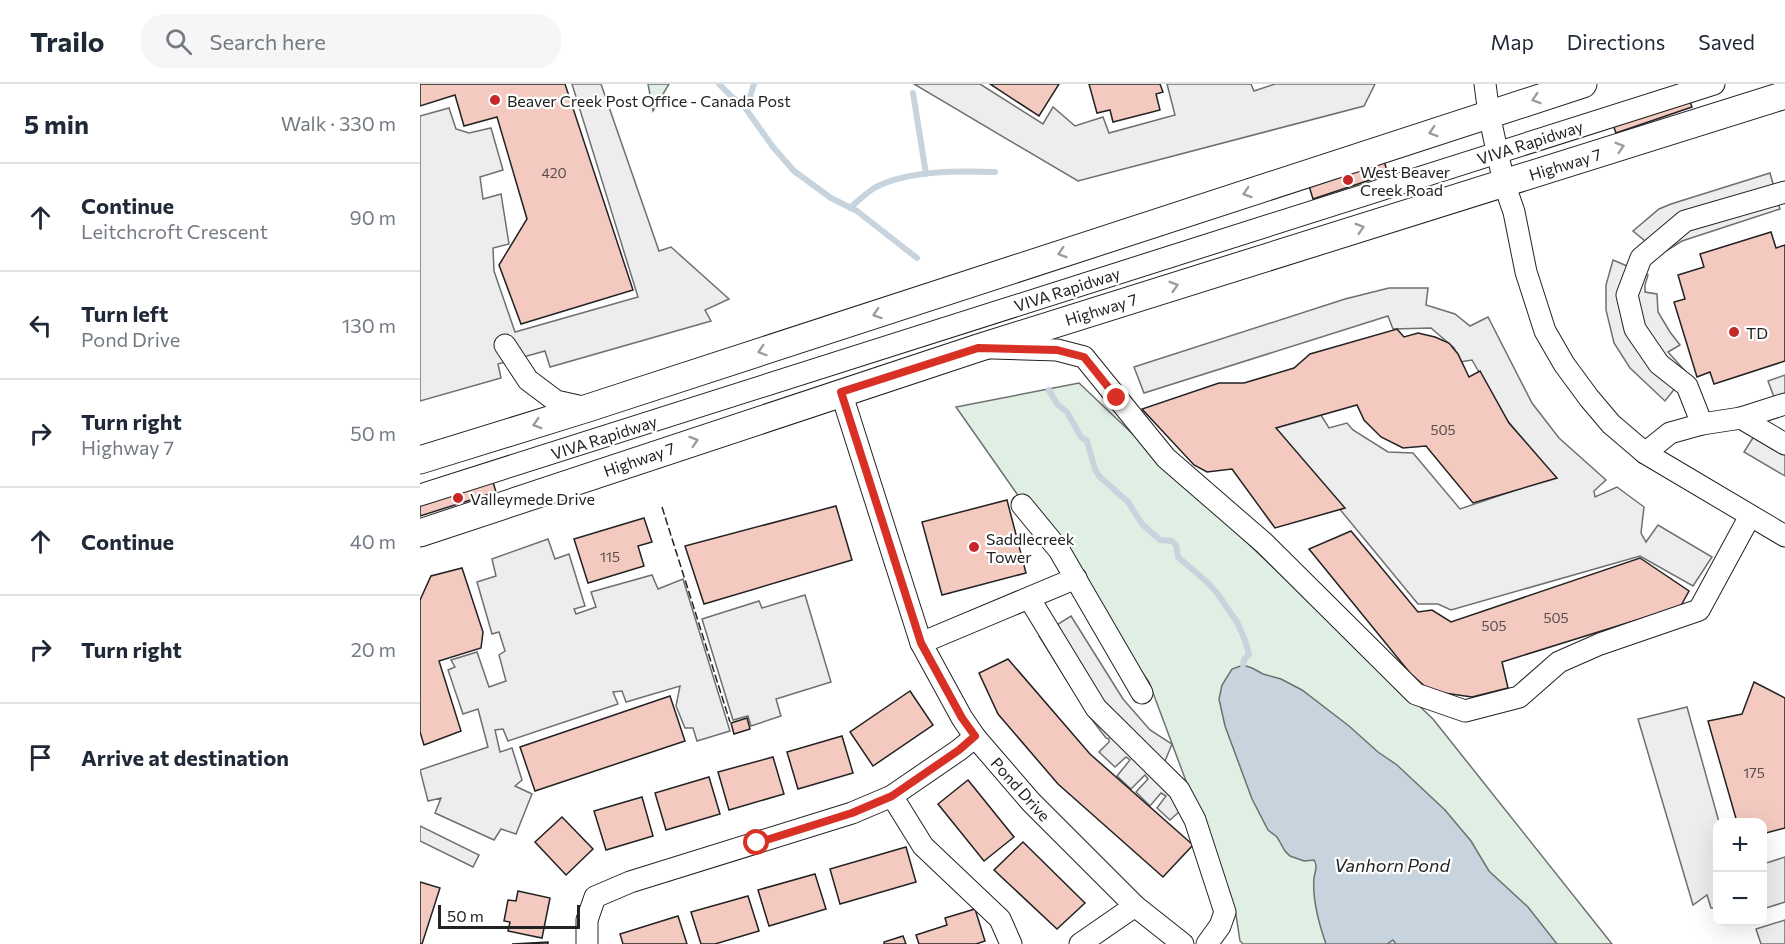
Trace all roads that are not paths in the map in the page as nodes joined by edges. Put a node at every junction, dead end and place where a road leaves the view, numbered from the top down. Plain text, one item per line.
1 (1485, 84) edge
2 (1583, 84) edge
3 (1713, 84) edge
4 (1785, 95) edge
5 (1489, 114) junction
6 (1499, 153) junction
7 (1504, 183) junction
8 (1785, 192) edge
9 (505, 345) dead end
10 (978, 348) junction
11 (841, 392) junction
12 (1785, 404) edge
13 (588, 408) junction
14 (1741, 418) junction
15 (1702, 424) junction
16 (1785, 444) edge
17 (1645, 453) junction
18 (420, 460) edge
19 (420, 495) edge
20 (1022, 505) dead end
21 (1750, 516) junction
22 (420, 533) edge
23 (1785, 536) edge
24 (1076, 578) junction
25 (1029, 598) junction
26 (921, 643) junction
27 (1142, 693) dead end
28 (975, 736) junction
29 (892, 796) junction
30 (1135, 906) junction
31 (587, 944) edge
32 (1011, 944) edge
33 (1080, 944) edge
34 (1183, 944) edge
35 (1207, 944) edge

1 - 5 street
2 -> 5 main road
3 - 6 street, VIVA Rapidway
7 -> 4 main road, Highway 7
5 - 6 street
5 -> 13 main road
6 - 7 street
6 - 19 street, VIVA Rapidway
10 -> 7 main road, Highway 7
7 - 17 street
8 - 15 street
9 - 13 street
10 - 11 main road, Highway 7
10 - 21 street
22 -> 11 main road, Highway 7
11 - 26 street, Pond Drive
12 - 14 street
13 -> 18 main road
14 - 15 street
14 - 16 street
15 - 17 street
17 - 21 street
20 - 24 street
21 - 23 street
24 - 25 street
24 - 27 street
25 - 26 street
25 - 35 street
26 - 28 street, Pond Drive
28 - 29 street
28 - 30 street, Pond Drive
29 - 31 street
29 - 32 street
30 - 33 street
30 - 34 street, Pond Drive

